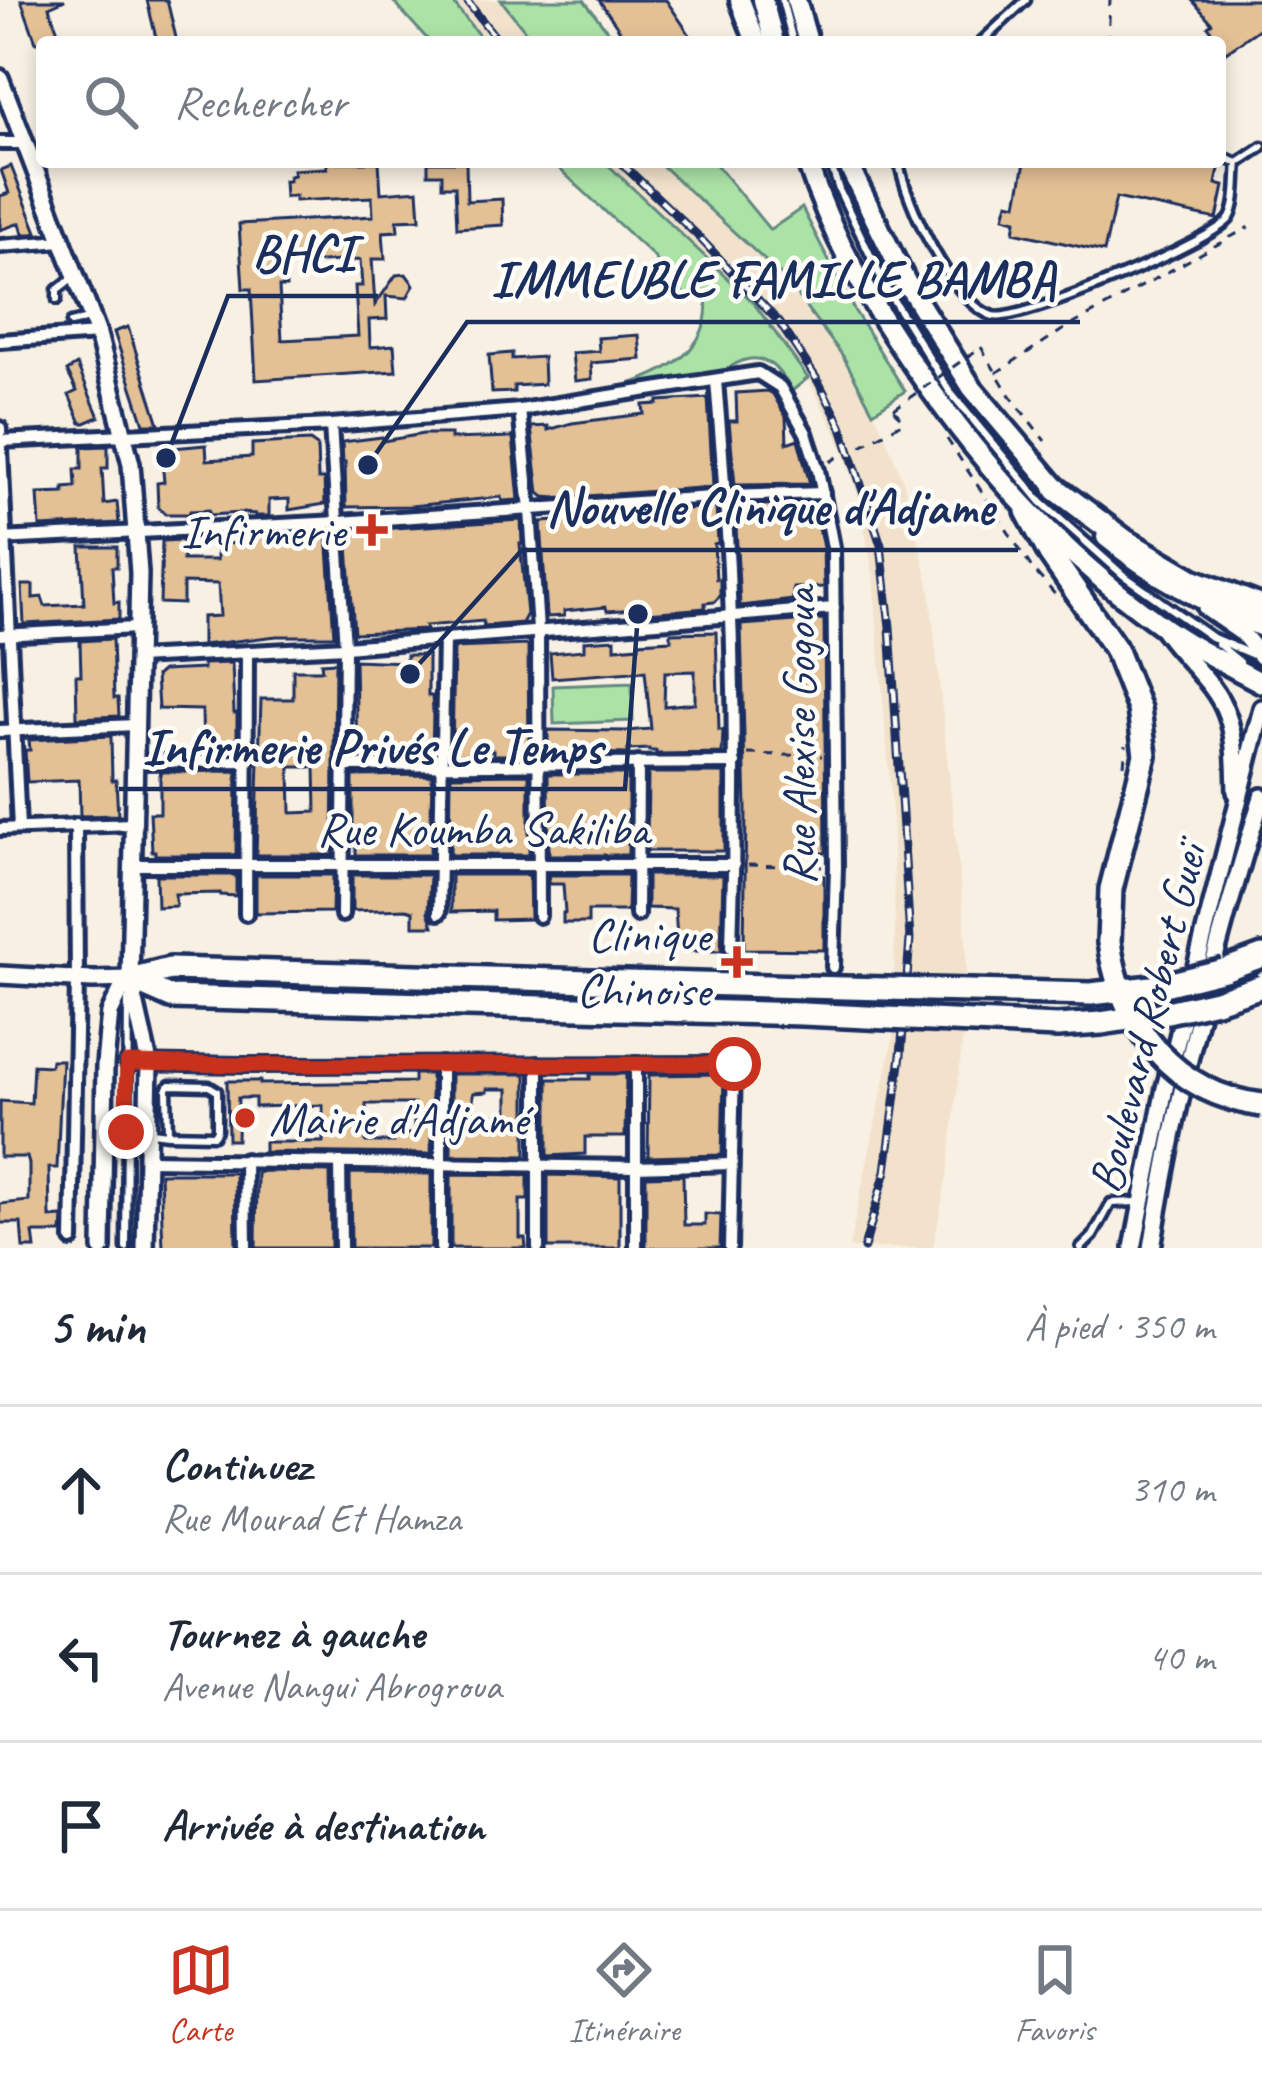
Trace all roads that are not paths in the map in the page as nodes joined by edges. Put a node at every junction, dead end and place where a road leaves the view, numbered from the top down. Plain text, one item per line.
1 (740, 0) edge
2 (763, 0) edge
3 (782, 0) edge
4 (796, 0) edge
5 (807, 0) edge
6 (1026, 0) edge
7 (754, 36) edge
8 (772, 36) edge
9 (792, 36) edge
10 (809, 36) edge
11 (810, 36) edge
12 (987, 36) edge
13 (0, 78) edge
14 (24, 142) junction
15 (0, 143) edge
16 (1262, 148) edge
17 (1226, 158) edge
18 (1238, 163) junction
19 (809, 168) edge
20 (832, 168) edge
21 (851, 168) edge
22 (900, 168) edge
23 (62, 241) junction
24 (0, 245) edge
25 (75, 275) junction
26 (57, 300) dead end
27 (71, 323) dead end
28 (94, 326) junction
29 (0, 340) edge
30 (716, 381) junction
31 (520, 410) junction
32 (331, 425) junction
33 (0, 428) edge
34 (125, 436) junction
35 (0, 441) edge
36 (823, 493) junction
37 (727, 496) junction
38 (1041, 501) junction
39 (530, 510) junction
40 (339, 522) junction
41 (137, 531) junction
42 (3, 539) edge
43 (1166, 580) junction
44 (834, 608) junction
45 (1262, 608) edge
46 (731, 616) junction
47 (1162, 626) junction
48 (1262, 627) edge
49 (136, 628) junction
50 (538, 631) junction
51 (5, 635) edge
52 (1211, 638) junction
53 (444, 639) junction
54 (345, 647) junction
55 (247, 654) junction
56 (137, 658) junction
57 (1262, 658) edge
58 (1256, 679) edge
59 (1262, 707) edge
60 (136, 725) junction
61 (16, 730) junction
62 (0, 731) edge
63 (734, 758) junction
64 (248, 761) junction
65 (134, 762) junction
66 (538, 763) junction
67 (638, 763) junction
68 (441, 764) junction
69 (345, 766) junction
70 (1261, 805) edge
71 (1237, 807) junction
72 (19, 824) junction
73 (132, 824) junction
74 (76, 825) junction
75 (0, 829) edge
76 (248, 863) junction
77 (440, 863) junction
78 (539, 863) junction
79 (344, 864) junction
80 (130, 865) junction
81 (638, 865) junction
82 (734, 865) junction
83 (439, 913) dead end
84 (246, 914) dead end
85 (342, 915) dead end
86 (637, 915) dead end
87 (539, 916) dead end
88 (731, 947) dead end
89 (1262, 956) edge
90 (833, 967) dead end
91 (0, 975) edge
92 (130, 979) junction
93 (77, 980) junction
94 (1262, 986) edge
95 (127, 1063) junction
96 (149, 1063) junction
97 (441, 1064) junction
98 (538, 1064) junction
99 (636, 1064) junction
100 (1262, 1106) edge
101 (146, 1132) junction
102 (168, 1134) junction
103 (146, 1160) junction
104 (245, 1160) junction
105 (340, 1162) junction
106 (441, 1163) junction
107 (731, 1164) junction
108 (538, 1165) junction
109 (636, 1167) junction
110 (1141, 1203) junction
111 (71, 1240) dead end
112 (103, 1248) edge
113 (126, 1248) edge
114 (145, 1248) edge
115 (246, 1248) edge
116 (341, 1248) edge
117 (441, 1248) edge
118 (538, 1248) edge
119 (636, 1248) edge
120 (730, 1248) edge
121 (1081, 1248) edge
122 (1133, 1248) edge
123 (1152, 1248) edge

1 - 7 main road
2 - 8 main road
3 - 9 lane
4 - 10 main road
5 - 11 main road
6 - 12 lane
13 - 14 main road
14 - 15 street
14 - 23 main road
16 - 18 lane
17 - 18 lane
18 - 22 lane
19 - 38 main road
20 - 38 lane
21 - 38 main road
23 - 24 street
23 - 25 main road
25 - 26 lane
25 - 28 main road
27 - 28 lane
28 - 29 street
28 - 34 main road
30 - 31 street, Rue Alexise Gogoua
30 - 36 street, Rue Alexise Gogoua
30 - 37 street
31 - 32 street, Rue Alexise Gogoua
31 - 39 street
32 - 34 street, Rue Alexise Gogoua
32 - 40 street
33 - 35 street
34 - 35 street, Rue Alexise Gogoua
34 - 41 main road
35 - 42 street
36 - 37 street
36 - 44 street, Rue Alexise Gogoua
37 - 39 street
37 - 46 street
38 - 43 main road
38 - 45 highway
38 - 47 main road
38 - 52 lane
38 - 100 highway, bridge
39 - 40 street
39 - 50 street
40 - 41 street
40 - 54 street
41 - 42 street
41 - 49 main road
42 - 51 street
43 - 48 main road
43 - 57 main road
44 - 46 street
44 - 90 street, Rue Alexise Gogoua
46 - 50 street
46 - 63 street
47 - 58 main road
47 - 71 main road, Boulevard Robert Gueï
49 - 51 street
49 - 56 main road
50 - 53 street
50 - 66 street
51 - 61 street
52 - 57 lane
52 - 58 lane
53 - 54 street
53 - 68 street
54 - 55 street
54 - 69 street
55 - 56 street
55 - 64 street
56 - 60 main road
58 - 59 lane
59 - 71 main road, Boulevard Robert Gueï
60 - 61 street
60 - 65 main road
61 - 62 street
61 - 72 street
63 - 67 street
63 - 82 street
64 - 65 street
64 - 76 street
65 - 73 main road
66 - 67 street
66 - 68 street
66 - 78 street
67 - 81 street
68 - 69 street
68 - 77 street
69 - 79 street
70 - 123 main road, Boulevard Robert Gueï
71 - 110 main road, Boulevard Robert Gueï
72 - 74 street
72 - 75 street
73 - 74 street
73 - 80 main road
74 - 93 street
76 - 79 street, Rue Koumba Sakiliba
76 - 80 street, Rue Koumba Sakiliba
76 - 84 street
77 - 78 street, Rue Koumba Sakiliba
77 - 79 street, Rue Koumba Sakiliba
77 - 83 street
78 - 81 street, Rue Koumba Sakiliba
78 - 87 street
79 - 85 street
80 - 92 main road
81 - 82 street, Rue Koumba Sakiliba
81 - 86 street
82 - 88 street
89 - 92 highway, bridge
91 - 93 main road
92 - 93 main road
92 - 94 highway, bridge
92 - 95 lane
92 - 96 main road
92 - 112 main road
93 - 111 street
95 - 96 street
95 - 113 lane
96 - 97 street
96 - 101 main road
97 - 98 street
97 - 106 street
98 - 99 street
98 - 108 street
99 - 107 street
99 - 109 street
101 - 102 lane
101 - 103 main road
102 - 102 lane
103 - 104 street
103 - 114 main road
104 - 105 street
104 - 115 street
105 - 106 street
105 - 116 street
106 - 108 street
106 - 117 street
107 - 109 street
107 - 120 street
108 - 109 street
108 - 118 street
109 - 119 street
110 - 121 lane
110 - 122 main road, Boulevard Robert Gueï

